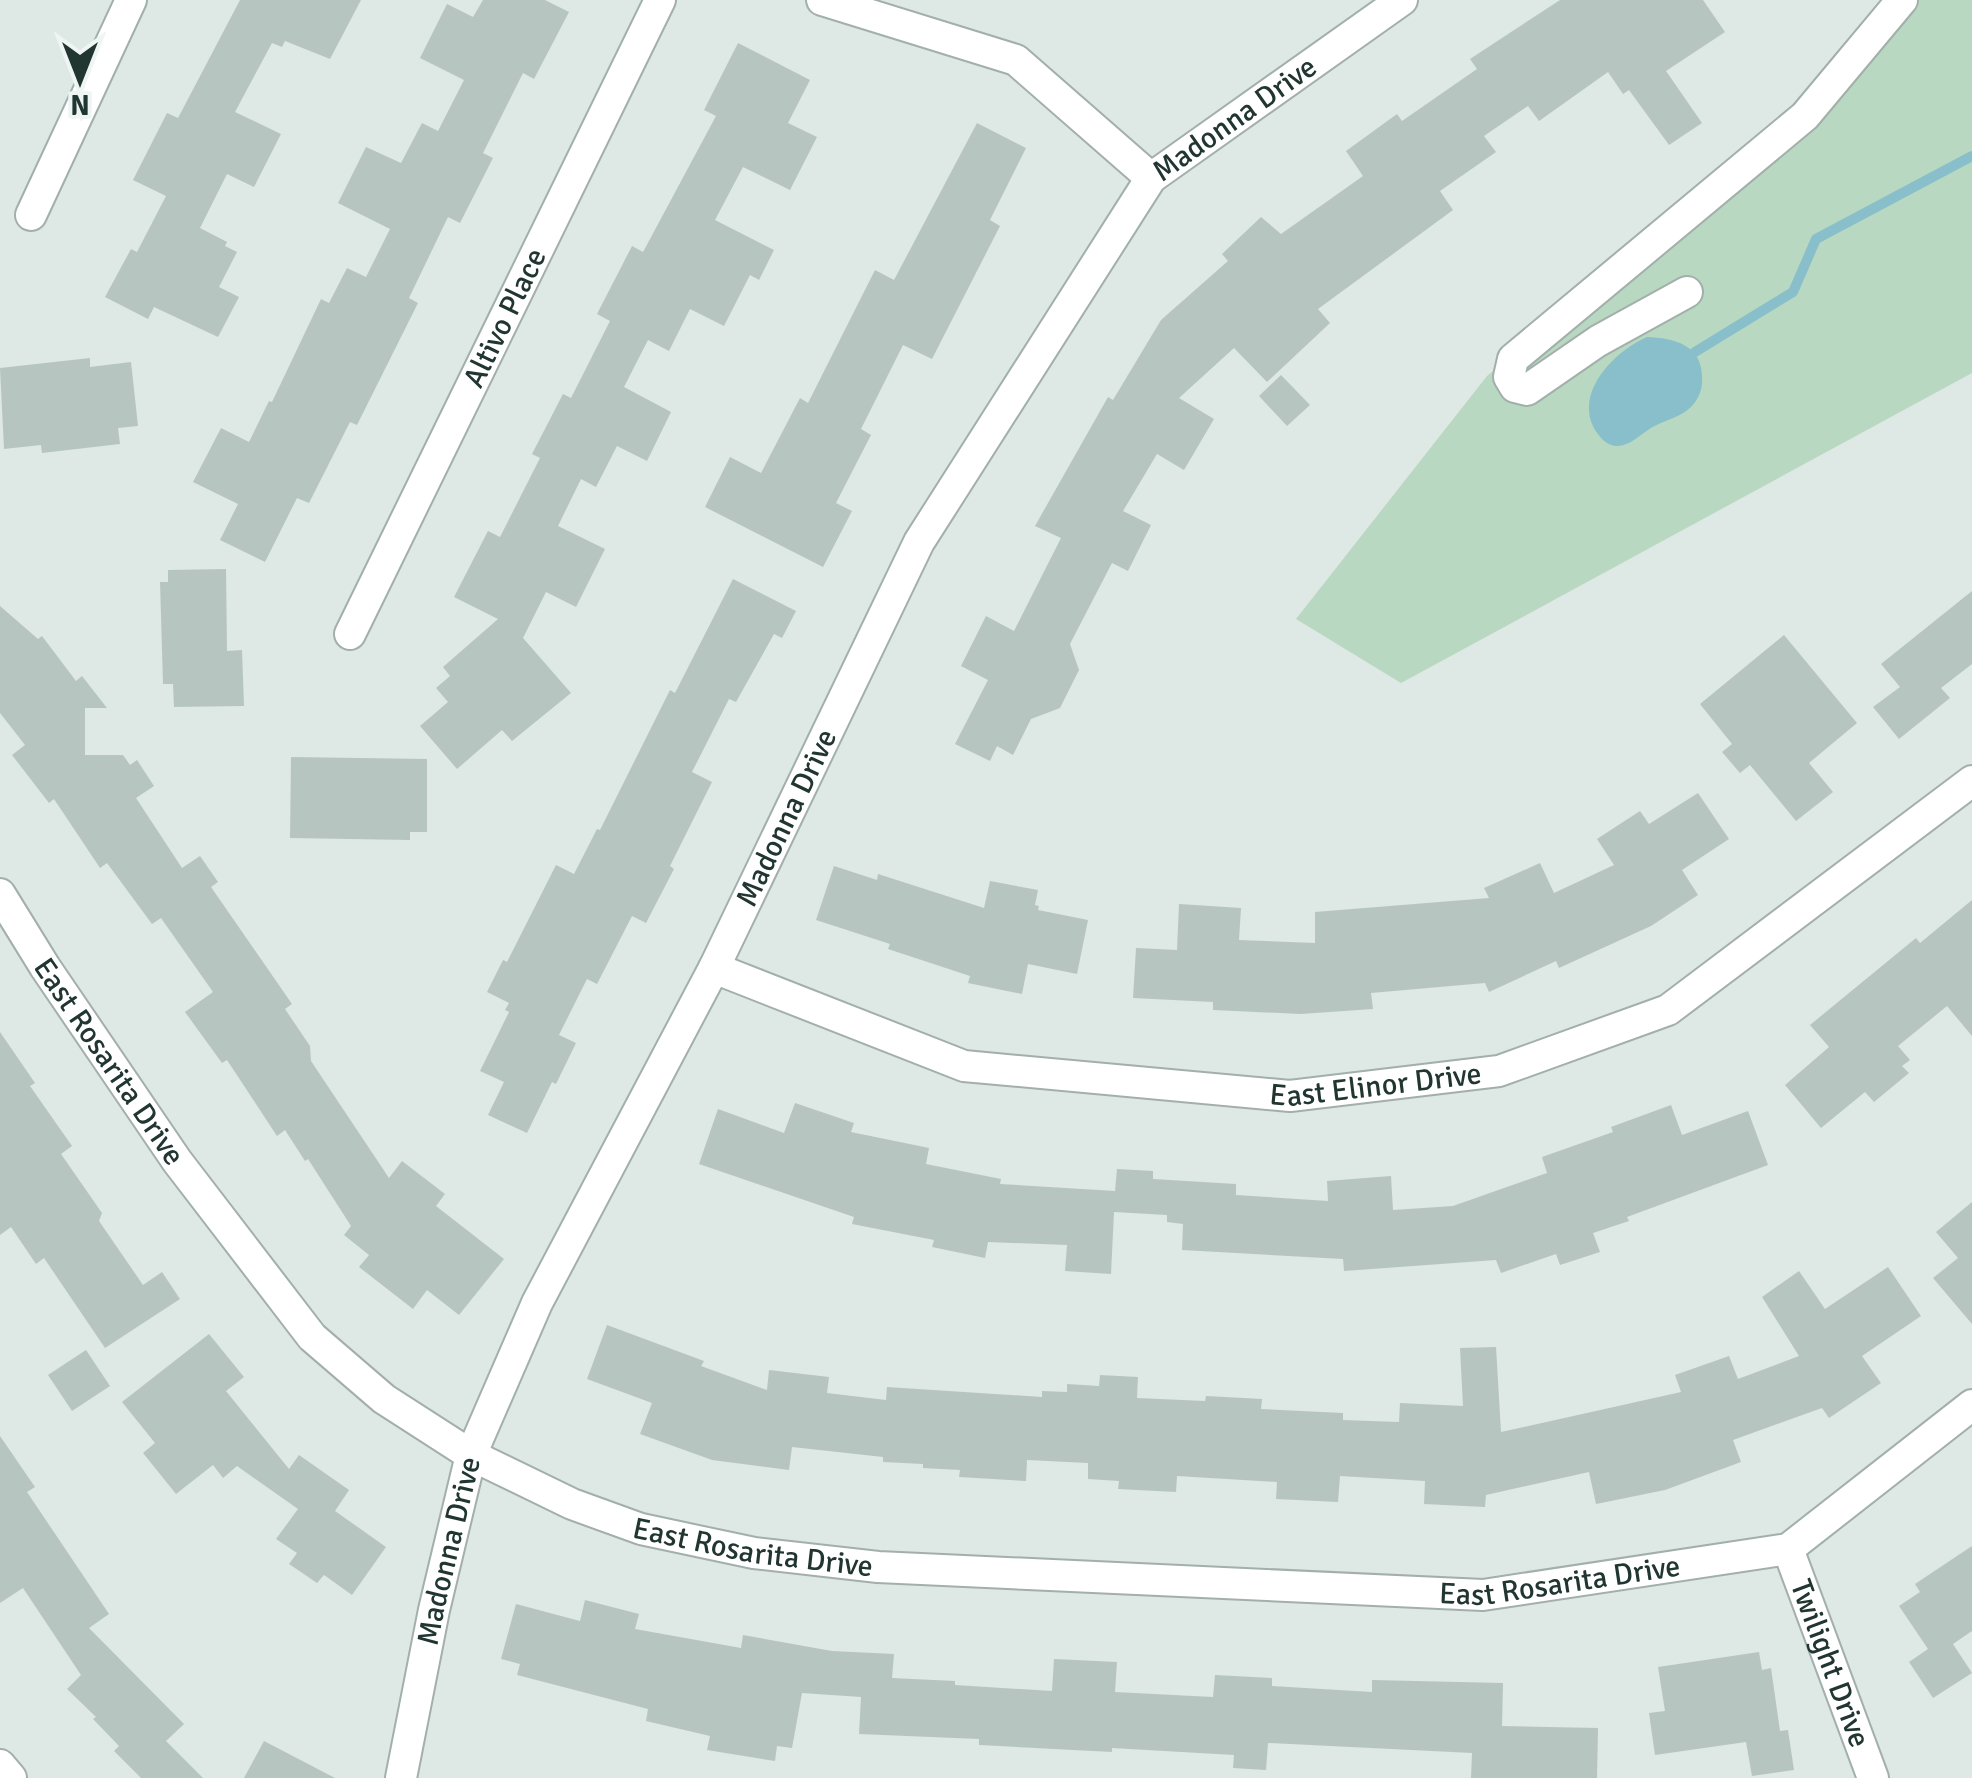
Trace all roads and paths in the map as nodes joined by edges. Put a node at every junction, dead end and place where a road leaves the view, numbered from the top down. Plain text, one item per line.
1 (131, 0) edge
2 (660, 0) edge
3 (822, 0) edge
4 (1402, 0) edge
5 (1902, 0) edge
6 (1151, 178) junction
7 (31, 215) dead end
8 (1687, 292) dead end
9 (350, 634) dead end
10 (1972, 781) edge
11 (0, 894) edge
12 (714, 968) junction
13 (1972, 1404) edge
14 (471, 1455) junction
15 (1788, 1549) junction
16 (0, 1765) edge
17 (11, 1778) edge
18 (401, 1778) edge
19 (1873, 1778) edge

1 - 7 street
2 - 9 street, Altivo Place
3 - 6 street
4 - 6 street, Madonna Drive
5 - 8 street
6 - 12 street, Madonna Drive
10 - 12 street, East Elinor Drive
11 - 14 street, East Rosarita Drive
12 - 14 street, Madonna Drive
13 - 15 street
14 - 15 street, East Rosarita Drive
14 - 18 street, Madonna Drive
15 - 19 street, Twilight Drive
16 - 17 street

